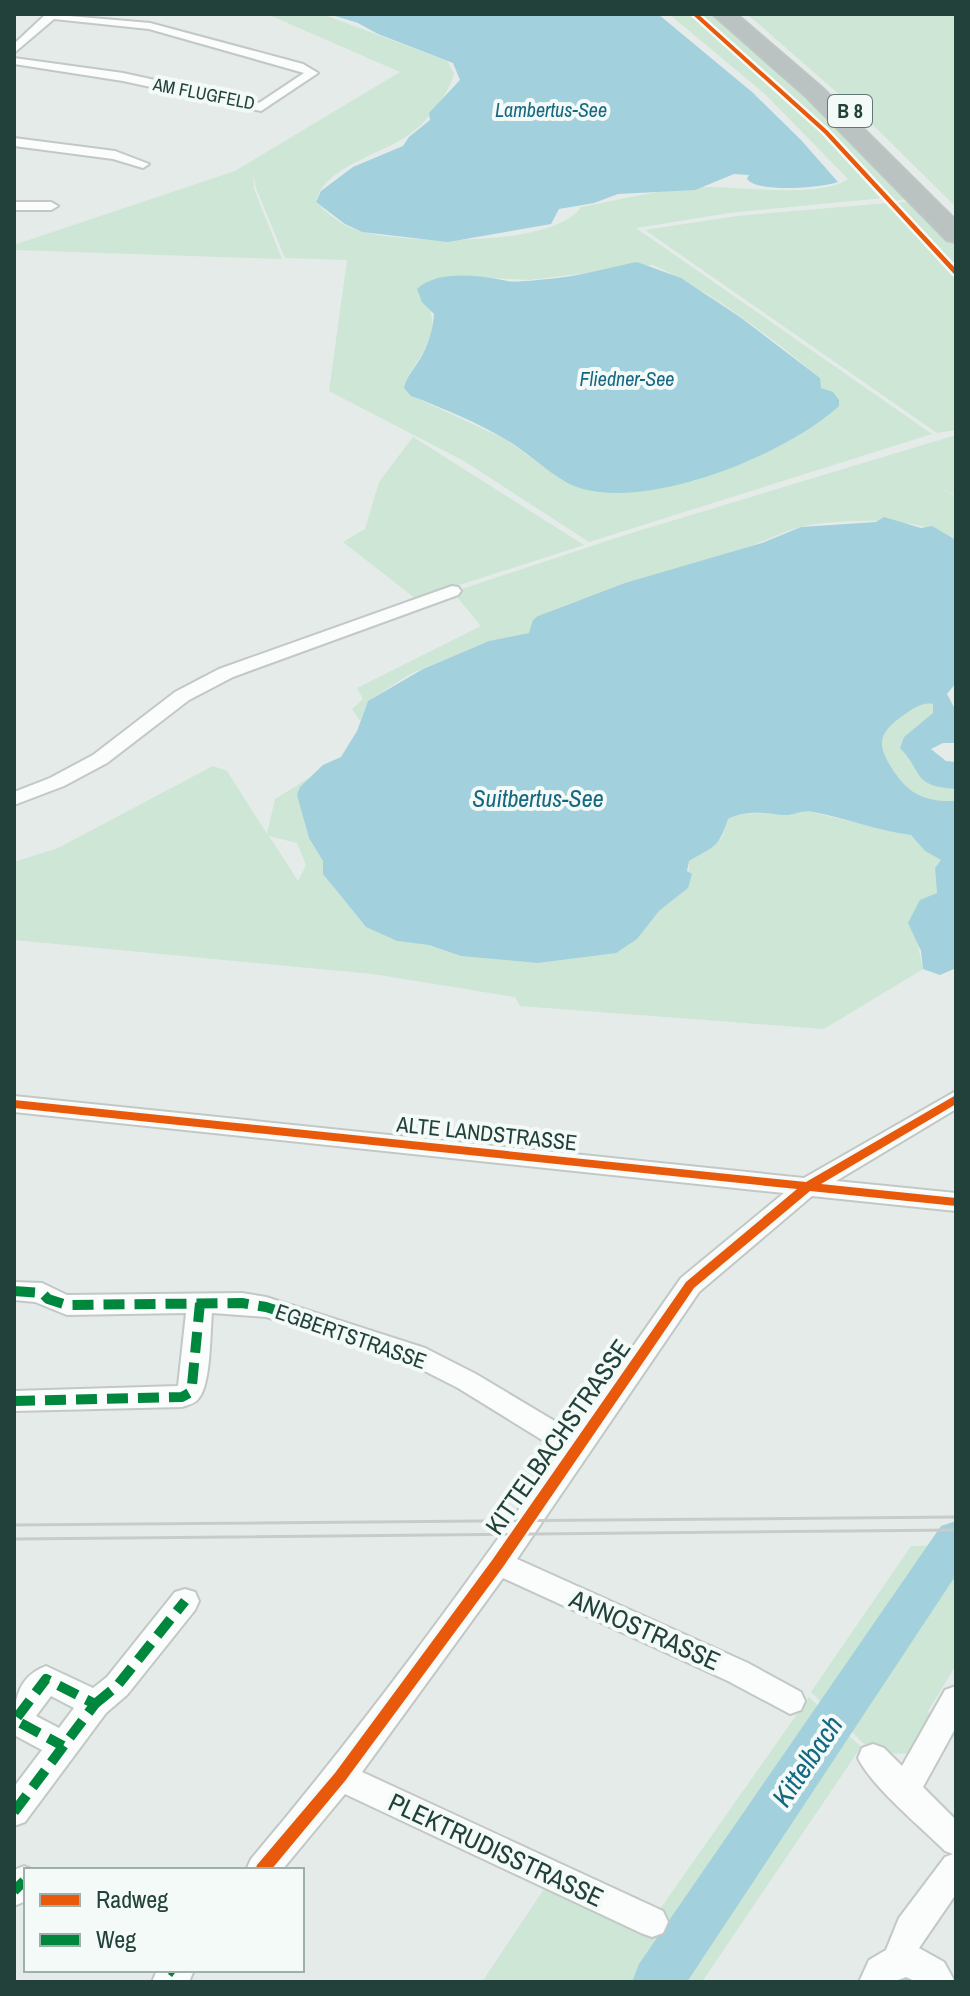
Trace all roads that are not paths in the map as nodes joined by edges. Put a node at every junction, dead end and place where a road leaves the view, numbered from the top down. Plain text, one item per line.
1 (168, 14) edge
2 (723, 14) edge
3 (738, 14) edge
4 (52, 15) edge
5 (150, 26) junction
6 (14, 50) edge
7 (14, 61) edge
8 (14, 142) edge
9 (143, 164) dead end
10 (14, 206) edge
11 (51, 206) dead end
12 (956, 216) edge
13 (956, 235) edge
14 (452, 591) dead end
15 (14, 799) edge
16 (956, 1099) edge
17 (14, 1104) edge
18 (807, 1187) junction
19 (956, 1202) edge
20 (14, 1291) edge
21 (200, 1303) junction
22 (14, 1401) edge
23 (577, 1448) junction
24 (498, 1563) junction
25 (185, 1601) dead end
26 (956, 1699) edge
27 (790, 1701) dead end
28 (95, 1704) junction
29 (14, 1720) edge
30 (63, 1746) junction
31 (873, 1758) dead end
32 (340, 1777) junction
33 (904, 1791) junction
34 (14, 1812) edge
35 (956, 1841) edge
36 (264, 1868) edge
37 (956, 1868) edge
38 (652, 1922) dead end
39 (887, 1971) edge
40 (939, 1982) edge

1 - 5 street
2 - 13 highway, B 8
3 - 12 highway, B 8
4 - 5 street, AM FLUGFELD
4 - 6 street
5 - 7 street, AM FLUGFELD
8 - 9 street
10 - 11 street
14 - 15 street
16 - 18 street, KITTELBACHSTRASSE
17 - 18 street, ALTE LANDSTRASSE
18 - 19 street, ALTE LANDSTRASSE
18 - 23 street, KITTELBACHSTRASSE
20 - 21 street, EGBERTSTRASSE
21 - 22 street
21 - 23 street, EGBERTSTRASSE
23 - 24 street, KITTELBACHSTRASSE
24 - 27 street, ANNOSTRASSE
24 - 32 street, KITTELBACHSTRASSE
25 - 28 street
26 - 33 street
28 - 29 street
28 - 30 street
29 - 30 street
30 - 34 street
31 - 33 street
32 - 36 street, KITTELBACHSTRASSE
32 - 38 street, PLEKTRUDISSTRASSE
33 - 35 street
37 - 39 street
39 - 40 street

